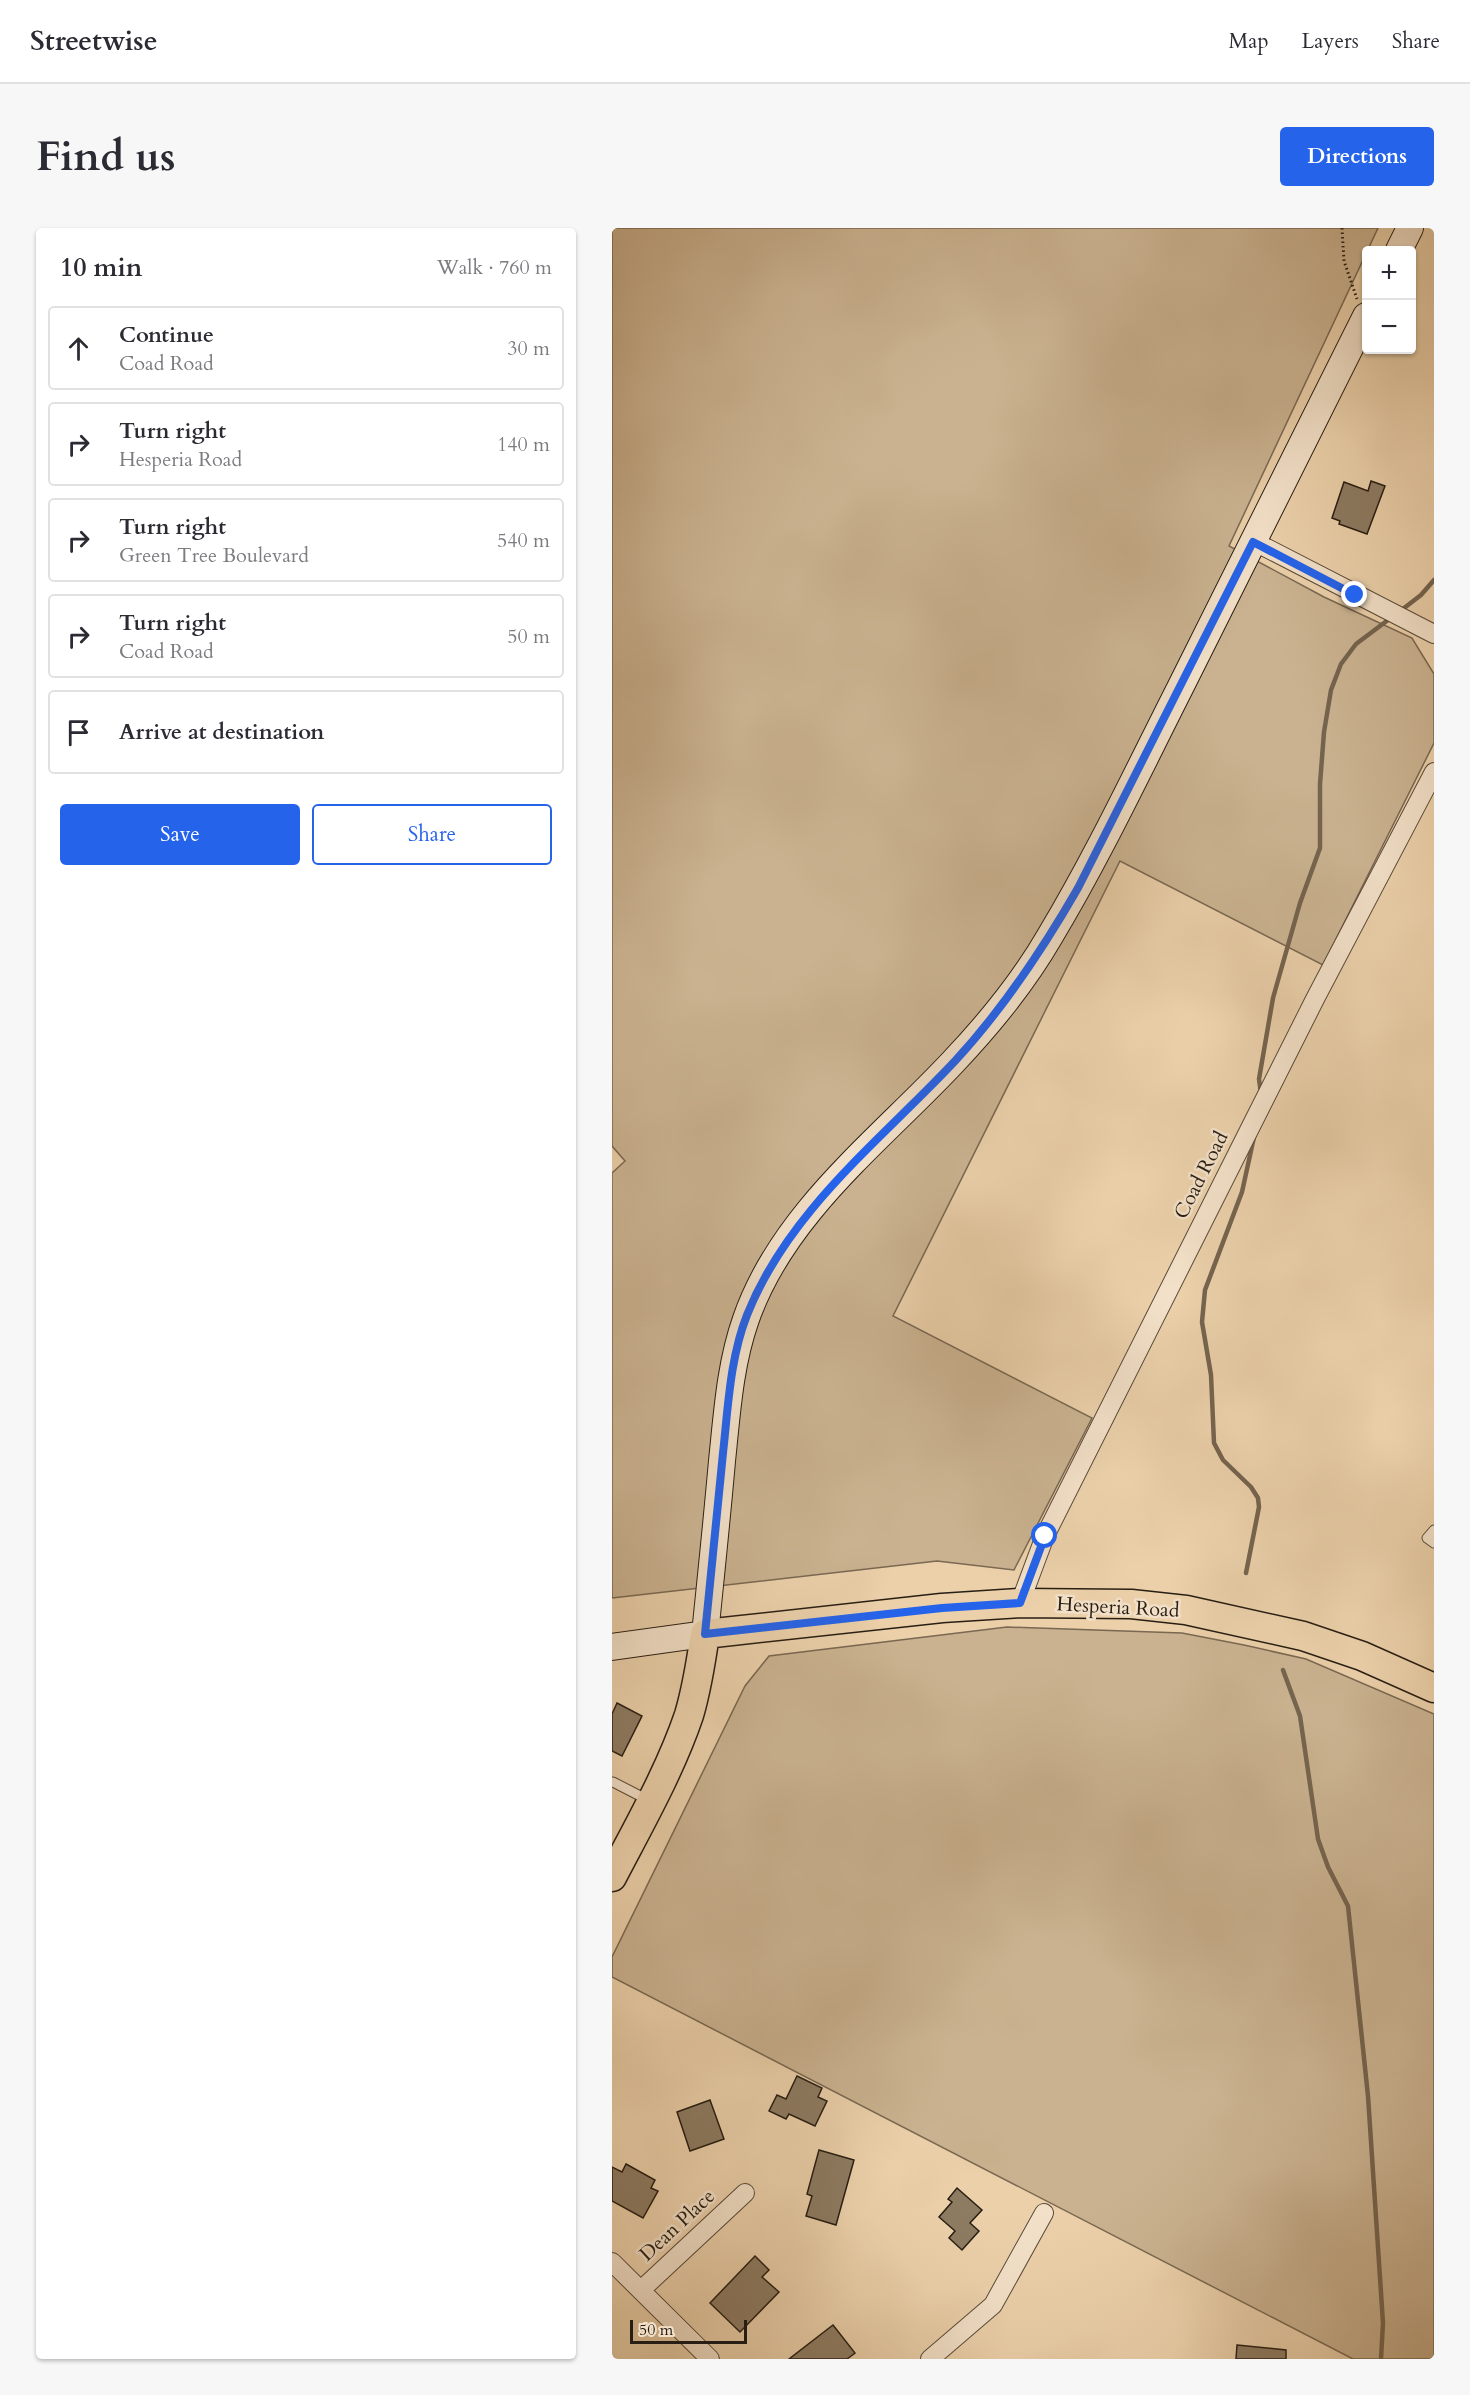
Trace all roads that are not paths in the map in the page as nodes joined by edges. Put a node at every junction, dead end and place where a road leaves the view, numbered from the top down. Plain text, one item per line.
1 (1410, 228) edge
2 (1401, 246) edge
3 (1362, 324) edge
4 (1253, 542) junction
5 (1434, 634) edge
6 (1434, 772) edge
7 (1434, 1530) edge
8 (1434, 1543) edge
9 (1020, 1603) junction
10 (705, 1634) junction
11 (612, 1647) edge
12 (1434, 1688) edge
13 (613, 1782) edge
14 (650, 1801) junction
15 (612, 1877) edge
16 (744, 2193) dead end
17 (1044, 2213) dead end
18 (612, 2262) edge
19 (641, 2290) junction
20 (710, 2359) edge
21 (930, 2359) edge

1 - 2 main road
3 - 4 main road
4 - 5 street
4 - 10 main road
6 - 9 street, Coad Road
7 - 8 lane
9 - 10 main road, Hesperia Road
9 - 12 main road, Hesperia Road
10 - 11 main road, Hesperia Road
10 - 14 main road
13 - 14 lane
14 - 15 main road
16 - 19 street, Dean Place
17 - 21 street
18 - 19 street
19 - 20 street

